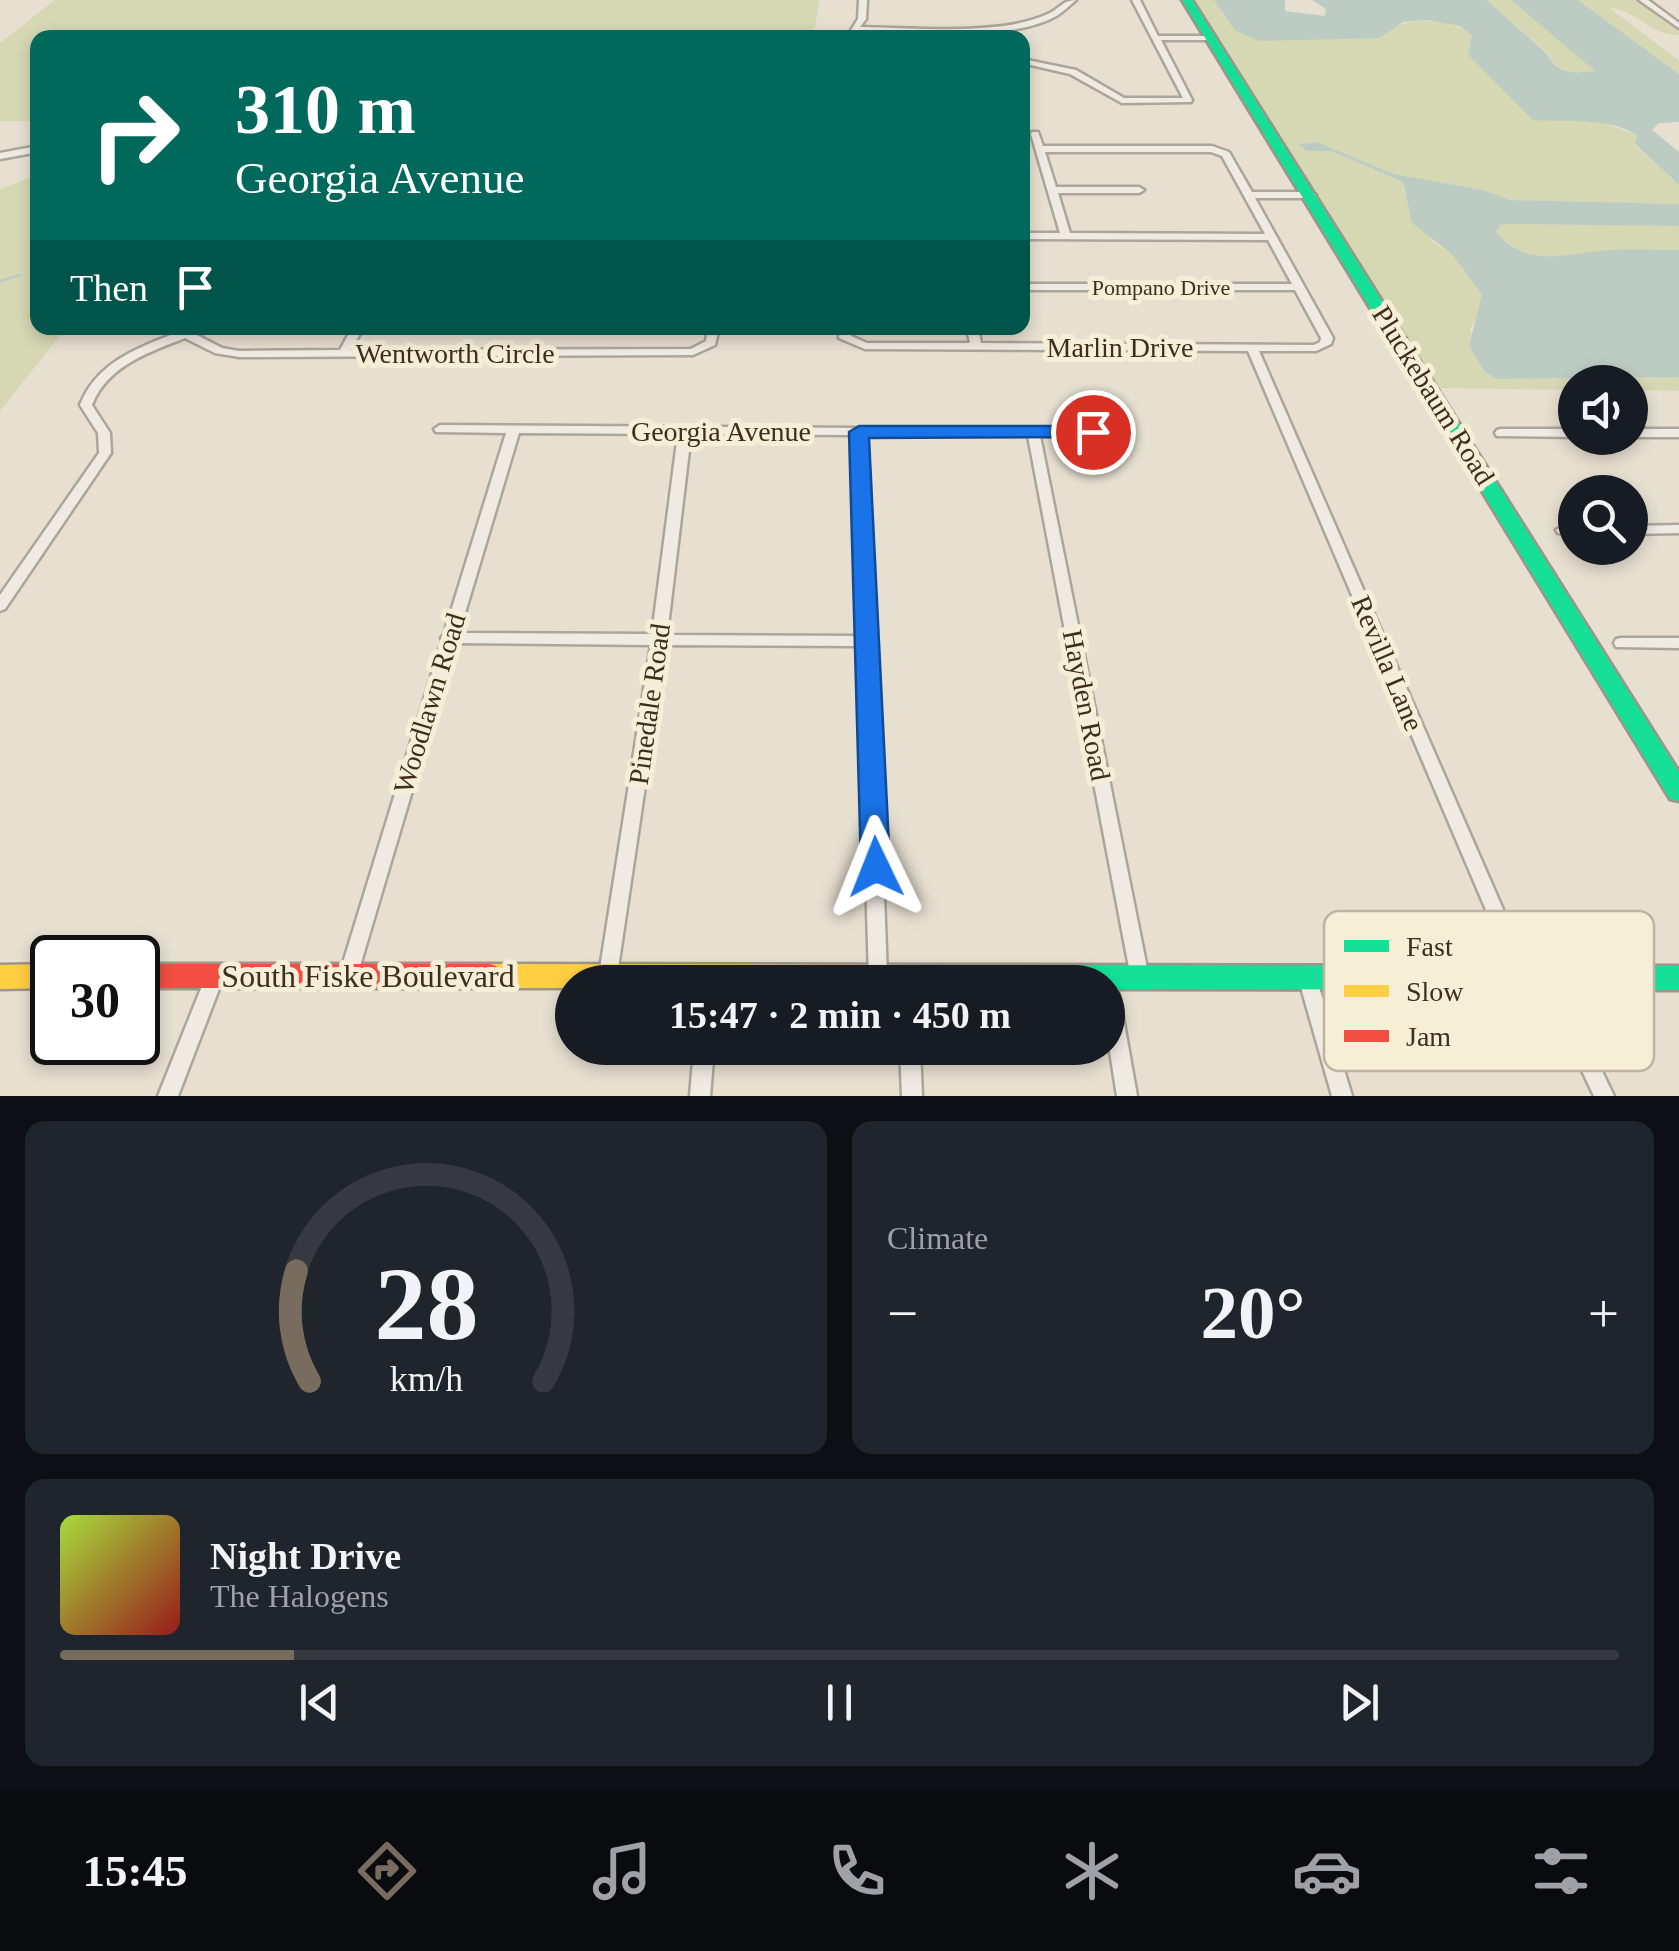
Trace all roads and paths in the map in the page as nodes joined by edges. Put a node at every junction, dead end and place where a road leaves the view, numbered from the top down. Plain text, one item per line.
1 (862, 0) edge
2 (1072, 0) edge
3 (1136, 0) edge
4 (1187, 0) edge
5 (1642, 0) edge
6 (1679, 26) edge
7 (856, 29) joint
8 (1156, 36) junction
9 (1210, 36) junction
10 (1030, 63) edge
11 (1036, 134) dead end
12 (1040, 149) junction
13 (30, 150) edge
14 (0, 156) edge
15 (1052, 190) junction
16 (1139, 190) dead end
17 (1249, 195) junction
18 (1311, 195) junction
19 (1030, 236) edge
20 (1066, 236) junction
21 (1272, 237) junction
22 (1030, 287) edge
23 (1299, 288) junction
24 (172, 335) edge
25 (189, 335) edge
26 (354, 335) edge
27 (712, 335) edge
28 (845, 335) edge
29 (974, 335) edge
30 (976, 347) junction
31 (1252, 348) junction
32 (344, 354) junction
33 (440, 430) dead end
34 (513, 430) junction
35 (685, 431) junction
36 (859, 432) junction
37 (1034, 432) junction
38 (1123, 432) dead end
39 (1500, 433) dead end
40 (1558, 433) edge
41 (1648, 433) edge
42 (1679, 433) edge
43 (1648, 530) edge
44 (1679, 530) edge
45 (0, 606) edge
46 (448, 638) junction
47 (659, 640) junction
48 (868, 641) junction
49 (1621, 643) dead end
50 (1679, 643) edge
51 (1679, 792) edge
52 (1495, 911) edge
53 (610, 965) edge
54 (878, 965) edge
55 (555, 975) edge
56 (30, 976) edge
57 (160, 976) edge
58 (216, 976) junction
59 (348, 976) junction
60 (0, 977) edge
61 (1307, 977) junction
62 (1324, 977) edge
63 (1125, 978) edge
64 (1140, 978) junction
65 (1324, 1035) edge
66 (703, 1065) edge
67 (911, 1065) edge
68 (1122, 1065) edge
69 (1335, 1071) edge
70 (1592, 1071) edge
71 (168, 1096) edge
72 (700, 1096) edge
73 (912, 1096) edge
74 (1127, 1096) edge
75 (1342, 1096) edge
76 (1604, 1096) edge

1 - 7 street
2 - 7 street
3 - 8 street
4 - 9 street, Pluckebaum Road
5 - 6 street
8 - 9 street
8 - 10 street
9 - 18 street, Pluckebaum Road
11 - 12 street
12 - 15 street
12 - 17 street
13 - 14 street
15 - 16 street
15 - 20 street
17 - 18 street
17 - 21 street
18 - 51 street, Pluckebaum Road
19 - 20 street
20 - 21 street
21 - 23 street
22 - 23 street, Pompano Drive
23 - 31 street, Marlin Drive
24 - 45 street
25 - 32 street, Wentworth Circle
26 - 32 street
27 - 32 street, Wentworth Circle
28 - 30 street, Marlin Drive
29 - 30 street
30 - 31 street, Marlin Drive
31 - 52 street, Revilla Lane
33 - 34 street, Georgia Avenue
34 - 35 street, Georgia Avenue
34 - 46 street, Woodlawn Road
35 - 36 street, Georgia Avenue
35 - 47 street, Pinedale Road
36 - 37 street, Georgia Avenue
36 - 48 street
37 - 38 street, Georgia Avenue
37 - 64 street, Hayden Road
39 - 40 street
41 - 42 street
43 - 44 street
46 - 47 street
46 - 59 street, Woodlawn Road
47 - 48 street
47 - 53 street, Pinedale Road
48 - 54 street
49 - 50 street
55 - 59 street, South Fiske Boulevard
56 - 60 street
57 - 58 street, South Fiske Boulevard
58 - 59 street, South Fiske Boulevard
58 - 71 street
61 - 62 street, South Fiske Boulevard
61 - 64 street, South Fiske Boulevard
61 - 65 street
63 - 64 street, South Fiske Boulevard
66 - 72 street
67 - 73 street
68 - 74 street
69 - 75 street
70 - 76 street

